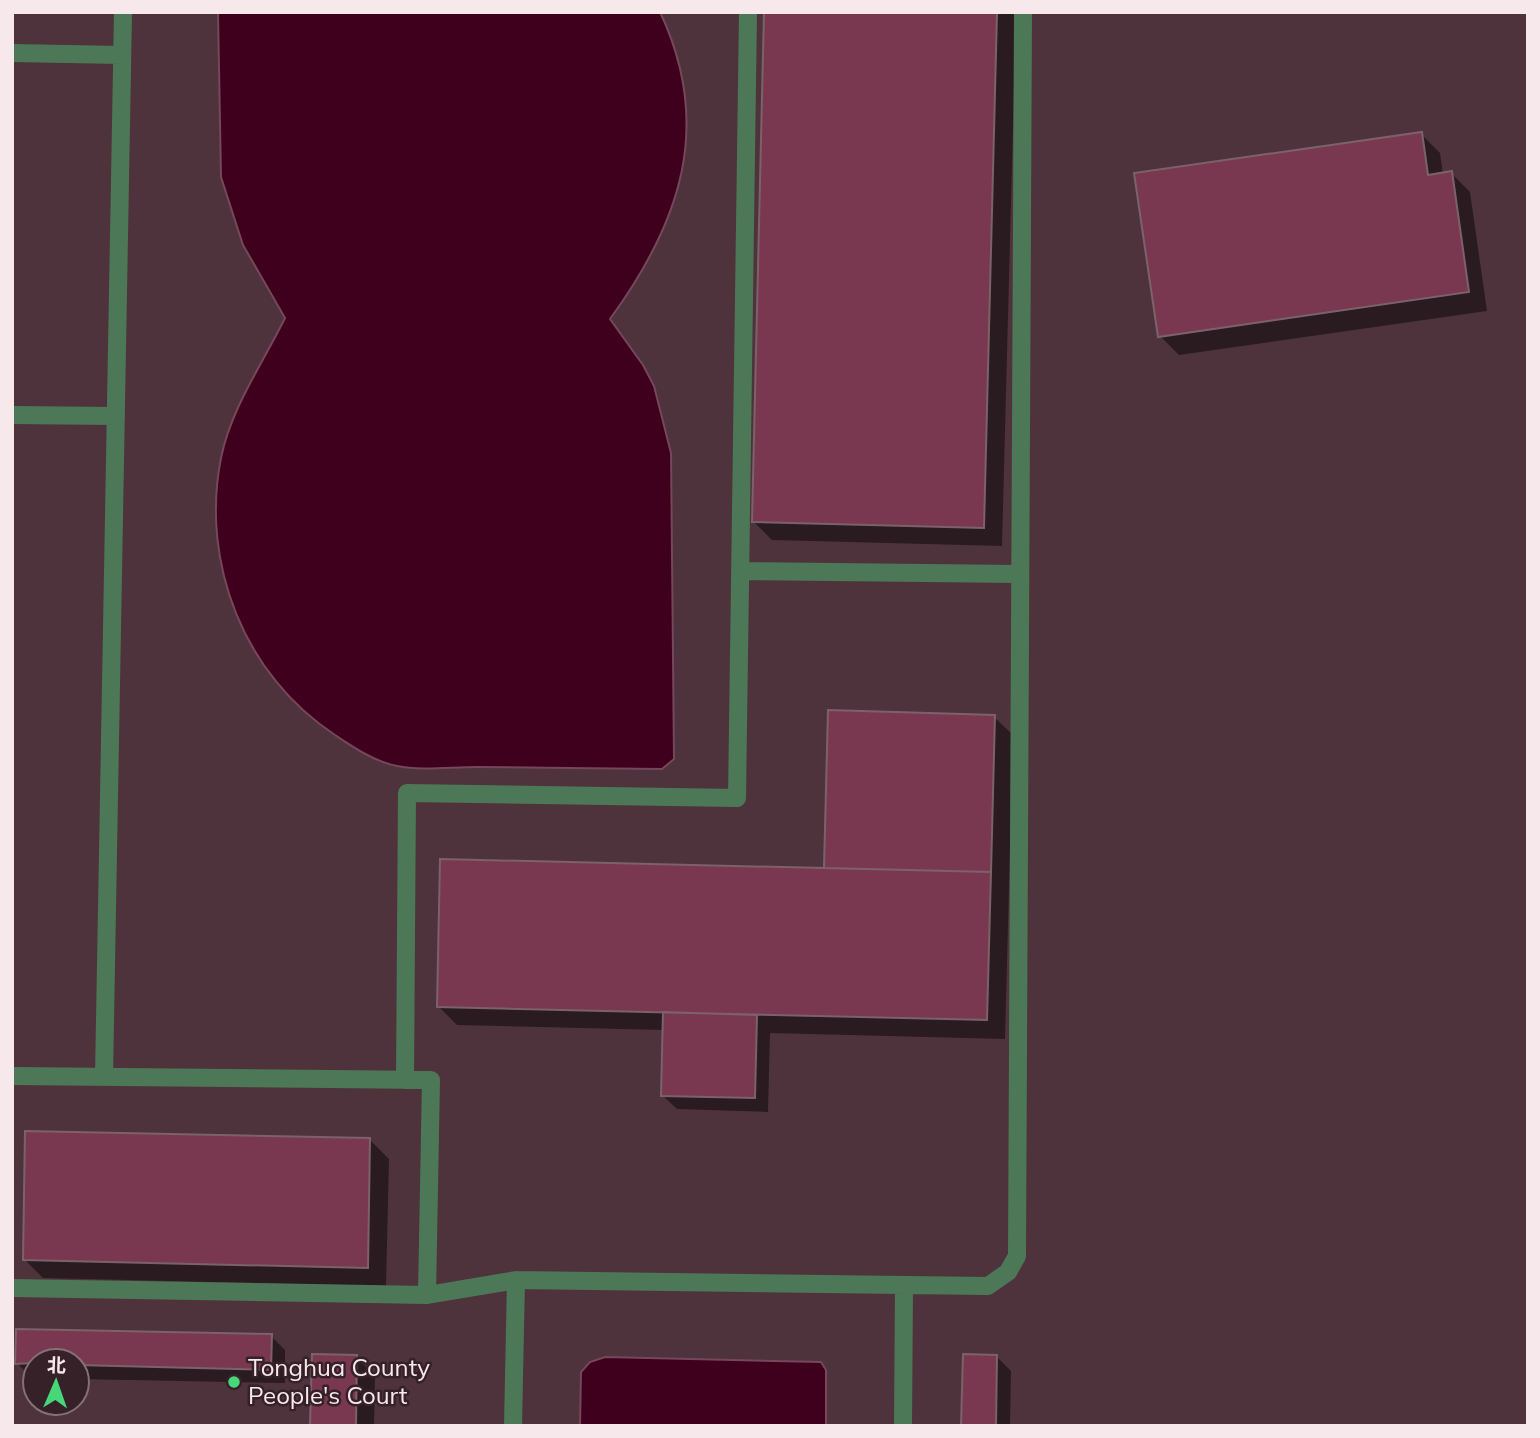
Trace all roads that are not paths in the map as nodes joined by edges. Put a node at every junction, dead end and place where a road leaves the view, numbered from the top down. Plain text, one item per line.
1 (123, 12) edge
2 (748, 12) edge
3 (1023, 12) edge
4 (12, 53) edge
5 (122, 55) junction
6 (12, 415) edge
7 (116, 416) junction
8 (740, 571) junction
9 (1020, 574) junction
10 (12, 1076) edge
11 (104, 1077) junction
12 (405, 1080) junction
13 (516, 1280) junction
14 (904, 1285) junction
15 (12, 1288) edge
16 (427, 1295) junction
17 (513, 1426) edge
18 (902, 1426) edge

1 - 5 lane
2 - 8 lane
3 - 9 lane
4 - 5 lane
5 - 7 lane
6 - 7 lane
7 - 11 lane
8 - 9 lane
8 - 12 lane
9 - 14 lane
10 - 11 lane
11 - 12 lane
12 - 16 lane
13 - 14 lane
13 - 16 lane
13 - 17 lane
14 - 18 lane
15 - 16 lane

